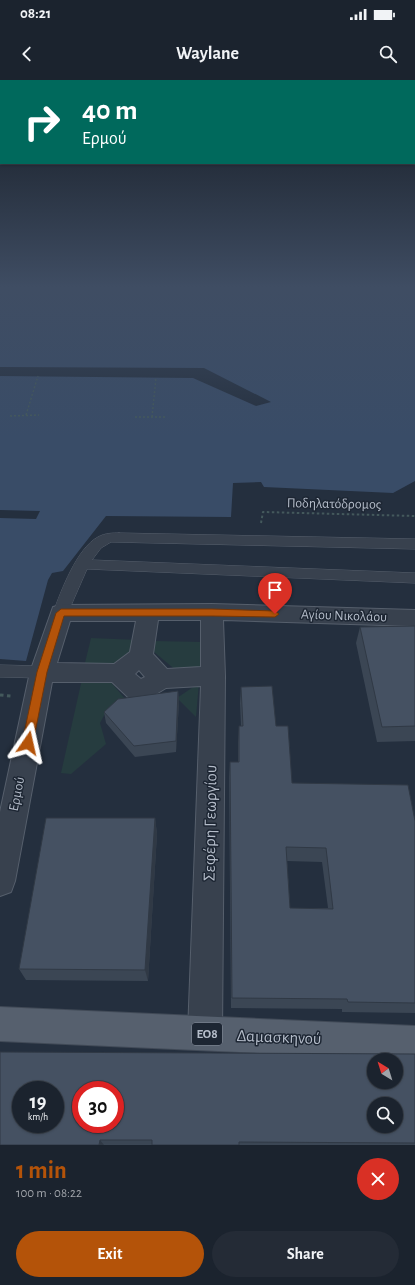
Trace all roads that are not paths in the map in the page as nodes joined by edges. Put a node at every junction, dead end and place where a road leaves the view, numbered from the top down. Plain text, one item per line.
1 (415, 544) edge
2 (83, 564) junction
3 (415, 578) edge
4 (212, 612) junction
5 (71, 613) junction
6 (148, 613) junction
7 (415, 618) edge
8 (141, 657) junction
9 (0, 671) edge
10 (42, 672) junction
11 (118, 673) junction
12 (213, 676) junction
13 (162, 679) junction
14 (0, 881) edge
15 (0, 1024) edge
16 (205, 1033) junction
17 (415, 1043) edge

1 - 2 lane
2 - 3 lane
2 - 5 lane
4 - 6 street, Αγίου Νικολάου
4 - 7 street, Αγίου Νικολάου
4 - 12 street, Σεφέρη Γεωργίου
5 - 6 street, Αγίου Νικολάου
5 - 10 street, Ερμού
6 - 8 street
8 - 11 street
8 - 13 street
9 - 10 lane
10 - 11 street
10 - 14 street, Ερμού
11 - 13 street
12 - 13 street
12 - 16 street, Σεφέρη Γεωργίου
15 - 16 main road, Δαμασκηνού / ΕΟ8
16 - 17 main road, Δαμασκηνού / ΕΟ8

